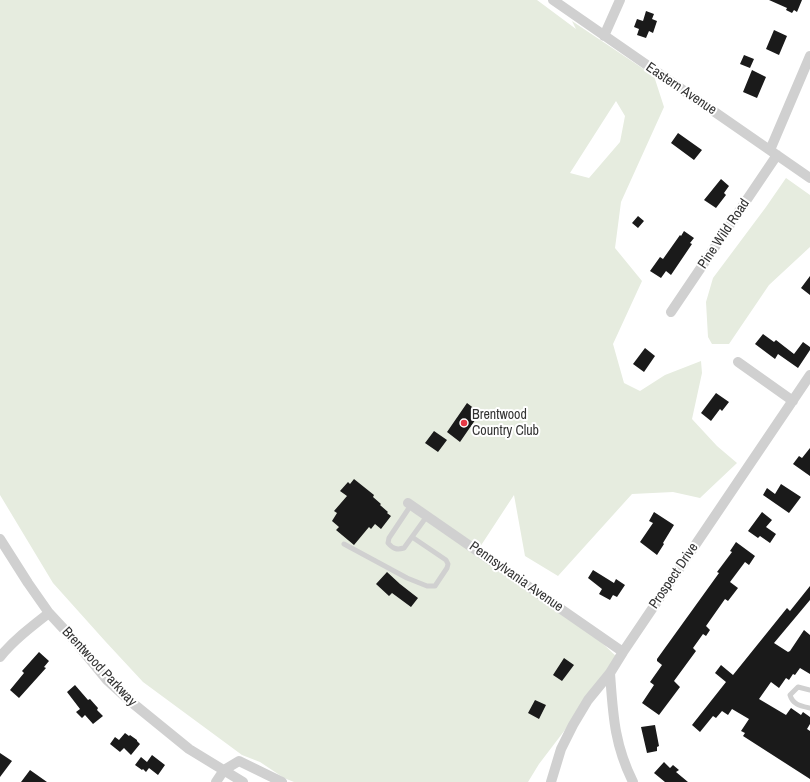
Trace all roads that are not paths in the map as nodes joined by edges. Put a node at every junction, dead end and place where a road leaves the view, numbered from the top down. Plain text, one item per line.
1 (552, 0) edge
2 (620, 0) edge
3 (604, 36) junction
4 (810, 56) edge
5 (773, 152) junction
6 (810, 178) edge
7 (671, 312) dead end
8 (738, 362) dead end
9 (810, 375) edge
10 (793, 401) junction
11 (410, 504) joint
12 (427, 516) junction
13 (412, 537) junction
14 (0, 539) edge
15 (344, 544) dead end
16 (49, 613) junction
17 (623, 652) junction
18 (0, 657) edge
19 (610, 673) junction
20 (810, 690) edge
21 (810, 708) edge
22 (224, 770) junction
23 (216, 782) edge
24 (243, 782) edge
25 (282, 782) edge
26 (551, 782) edge
27 (633, 782) edge

1 - 3 street, Eastern Avenue
2 - 3 street
3 - 5 street, Eastern Avenue
4 - 5 street, Pine Wild Road
5 - 6 street, Eastern Avenue
5 - 7 street, Pine Wild Road
8 - 10 street
9 - 10 street, Prospect Drive
10 - 17 street, Prospect Drive
11 - 12 street, Pennsylvania Avenue
11 - 13 lane
12 - 13 lane
12 - 17 street, Pennsylvania Avenue
13 - 15 lane
14 - 16 street, Brentwood Parkway
16 - 18 street
16 - 22 street, Brentwood Parkway
17 - 19 street, Prospect Drive
19 - 26 street, Prospect Drive
19 - 27 street
20 - 21 lane
22 - 23 street
22 - 24 street, Brentwood Parkway
22 - 25 street

